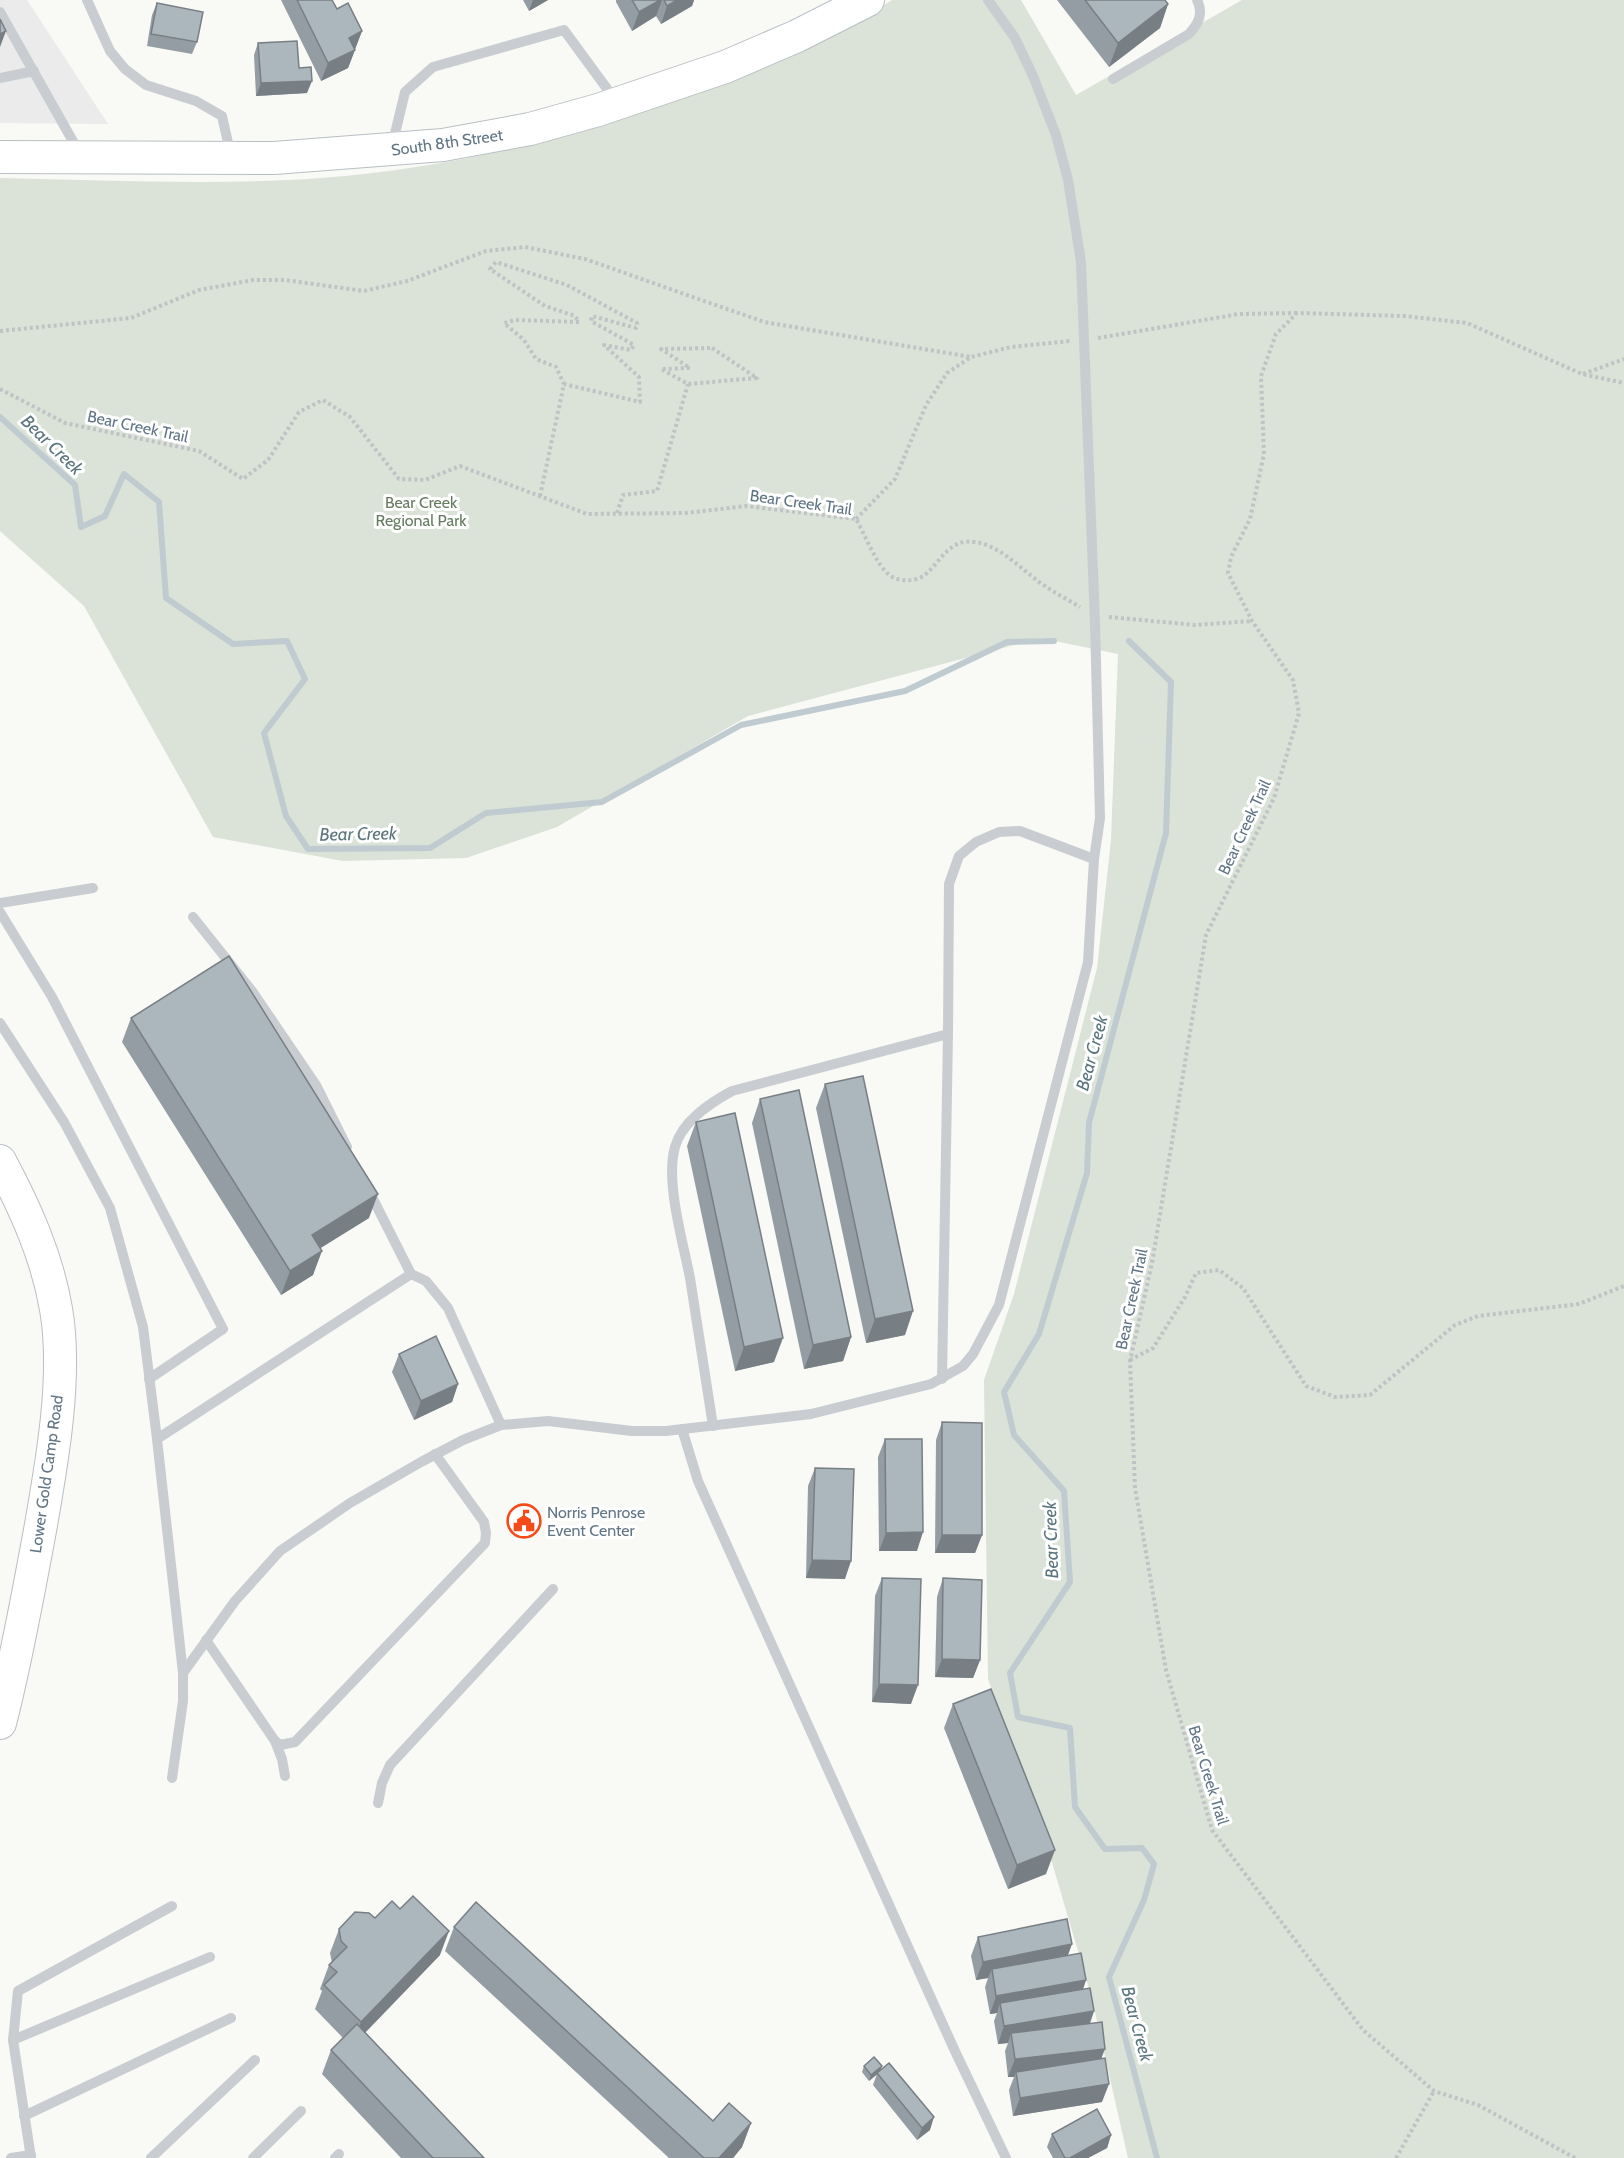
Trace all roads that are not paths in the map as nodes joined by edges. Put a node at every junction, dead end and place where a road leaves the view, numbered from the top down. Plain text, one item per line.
1 (87, 0) edge
2 (868, 0) edge
3 (988, 0) edge
4 (1197, 0) edge
5 (0, 12) edge
6 (34, 71) junction
7 (0, 78) edge
8 (1113, 80) dead end
9 (618, 104) junction
10 (391, 150) junction
11 (0, 157) edge
12 (82, 158) junction
13 (231, 159) junction
14 (1094, 859) junction
15 (93, 888) dead end
16 (0, 903) edge
17 (0, 912) edge
18 (193, 917) dead end
19 (0, 1023) edge
20 (948, 1034) junction
21 (353, 1158) edge
22 (0, 1161) edge
23 (363, 1179) edge
24 (411, 1274) junction
25 (942, 1378) junction
26 (149, 1379) junction
27 (501, 1425) junction
28 (713, 1426) junction
29 (682, 1429) junction
30 (157, 1439) junction
31 (435, 1454) junction
32 (554, 1589) dead end
33 (206, 1640) junction
34 (183, 1673) junction
35 (0, 1723) edge
36 (275, 1741) junction
37 (285, 1776) dead end
38 (172, 1778) dead end
39 (378, 1803) dead end
40 (172, 1906) dead end
41 (210, 1957) dead end
42 (231, 2018) dead end
43 (13, 2040) junction
44 (255, 2060) dead end
45 (301, 2111) dead end
46 (24, 2116) junction
47 (31, 2156) edge
48 (11, 2158) edge
49 (151, 2158) edge
50 (253, 2158) edge
51 (1006, 2158) edge

1 - 13 lane
2 - 9 main road, South 8th Street
3 - 14 lane
4 - 8 lane
5 - 6 lane
6 - 7 lane
6 - 12 lane
9 - 10 main road, South 8th Street
9 - 10 lane
10 - 13 main road, South 8th Street
11 - 12 main road, South 8th Street
12 - 13 main road, South 8th Street
14 - 20 lane
14 - 25 lane
15 - 16 lane
17 - 26 lane
18 - 21 lane
19 - 26 lane
20 - 25 lane
20 - 28 lane
22 - 35 main road, Lower Gold Camp Road
23 - 24 lane
24 - 27 lane
24 - 30 lane
25 - 28 lane
26 - 30 lane
27 - 29 lane
27 - 31 lane
28 - 29 lane
29 - 51 lane
30 - 34 lane
31 - 33 lane
31 - 36 lane
32 - 39 lane
33 - 34 lane
33 - 36 lane
34 - 38 lane
36 - 37 lane
40 - 43 lane
41 - 43 lane
42 - 46 lane
43 - 46 lane
44 - 49 lane
45 - 50 lane
46 - 47 lane
47 - 48 lane

